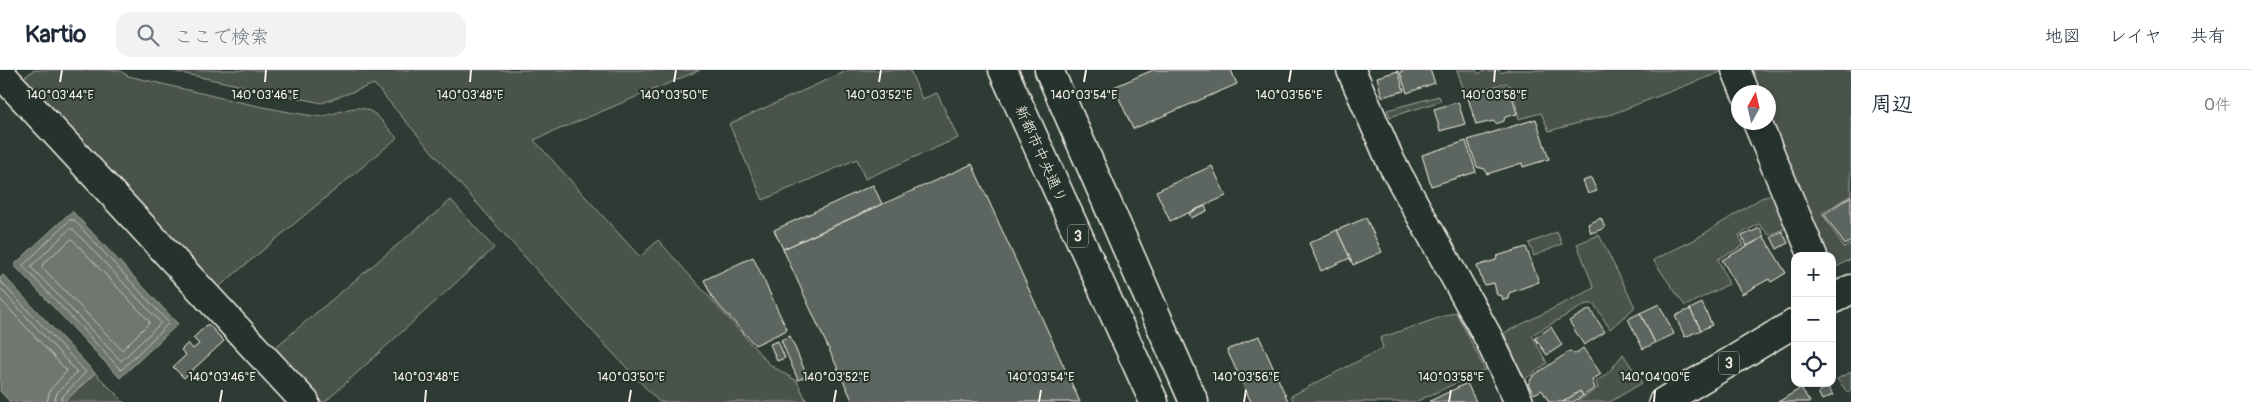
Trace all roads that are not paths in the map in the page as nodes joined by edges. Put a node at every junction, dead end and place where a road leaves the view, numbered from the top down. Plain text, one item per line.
1 (1003, 70) edge
2 (1049, 70) edge
3 (1351, 70) edge
4 (1736, 70) edge
5 (0, 73) edge
6 (1742, 85) edge
7 (1760, 130) edge
8 (1810, 252) edge
9 (1851, 289) edge
10 (1836, 298) edge
11 (1791, 325) edge
12 (305, 402) edge
13 (1154, 402) edge
14 (1194, 402) edge
15 (1519, 402) edge
16 (1663, 402) edge

1 - 13 street, 新都市中央通り / 3
2 - 14 street
3 - 15 street
4 - 6 street
5 - 12 street
7 - 8 street
9 - 10 street
11 - 16 street, 3

